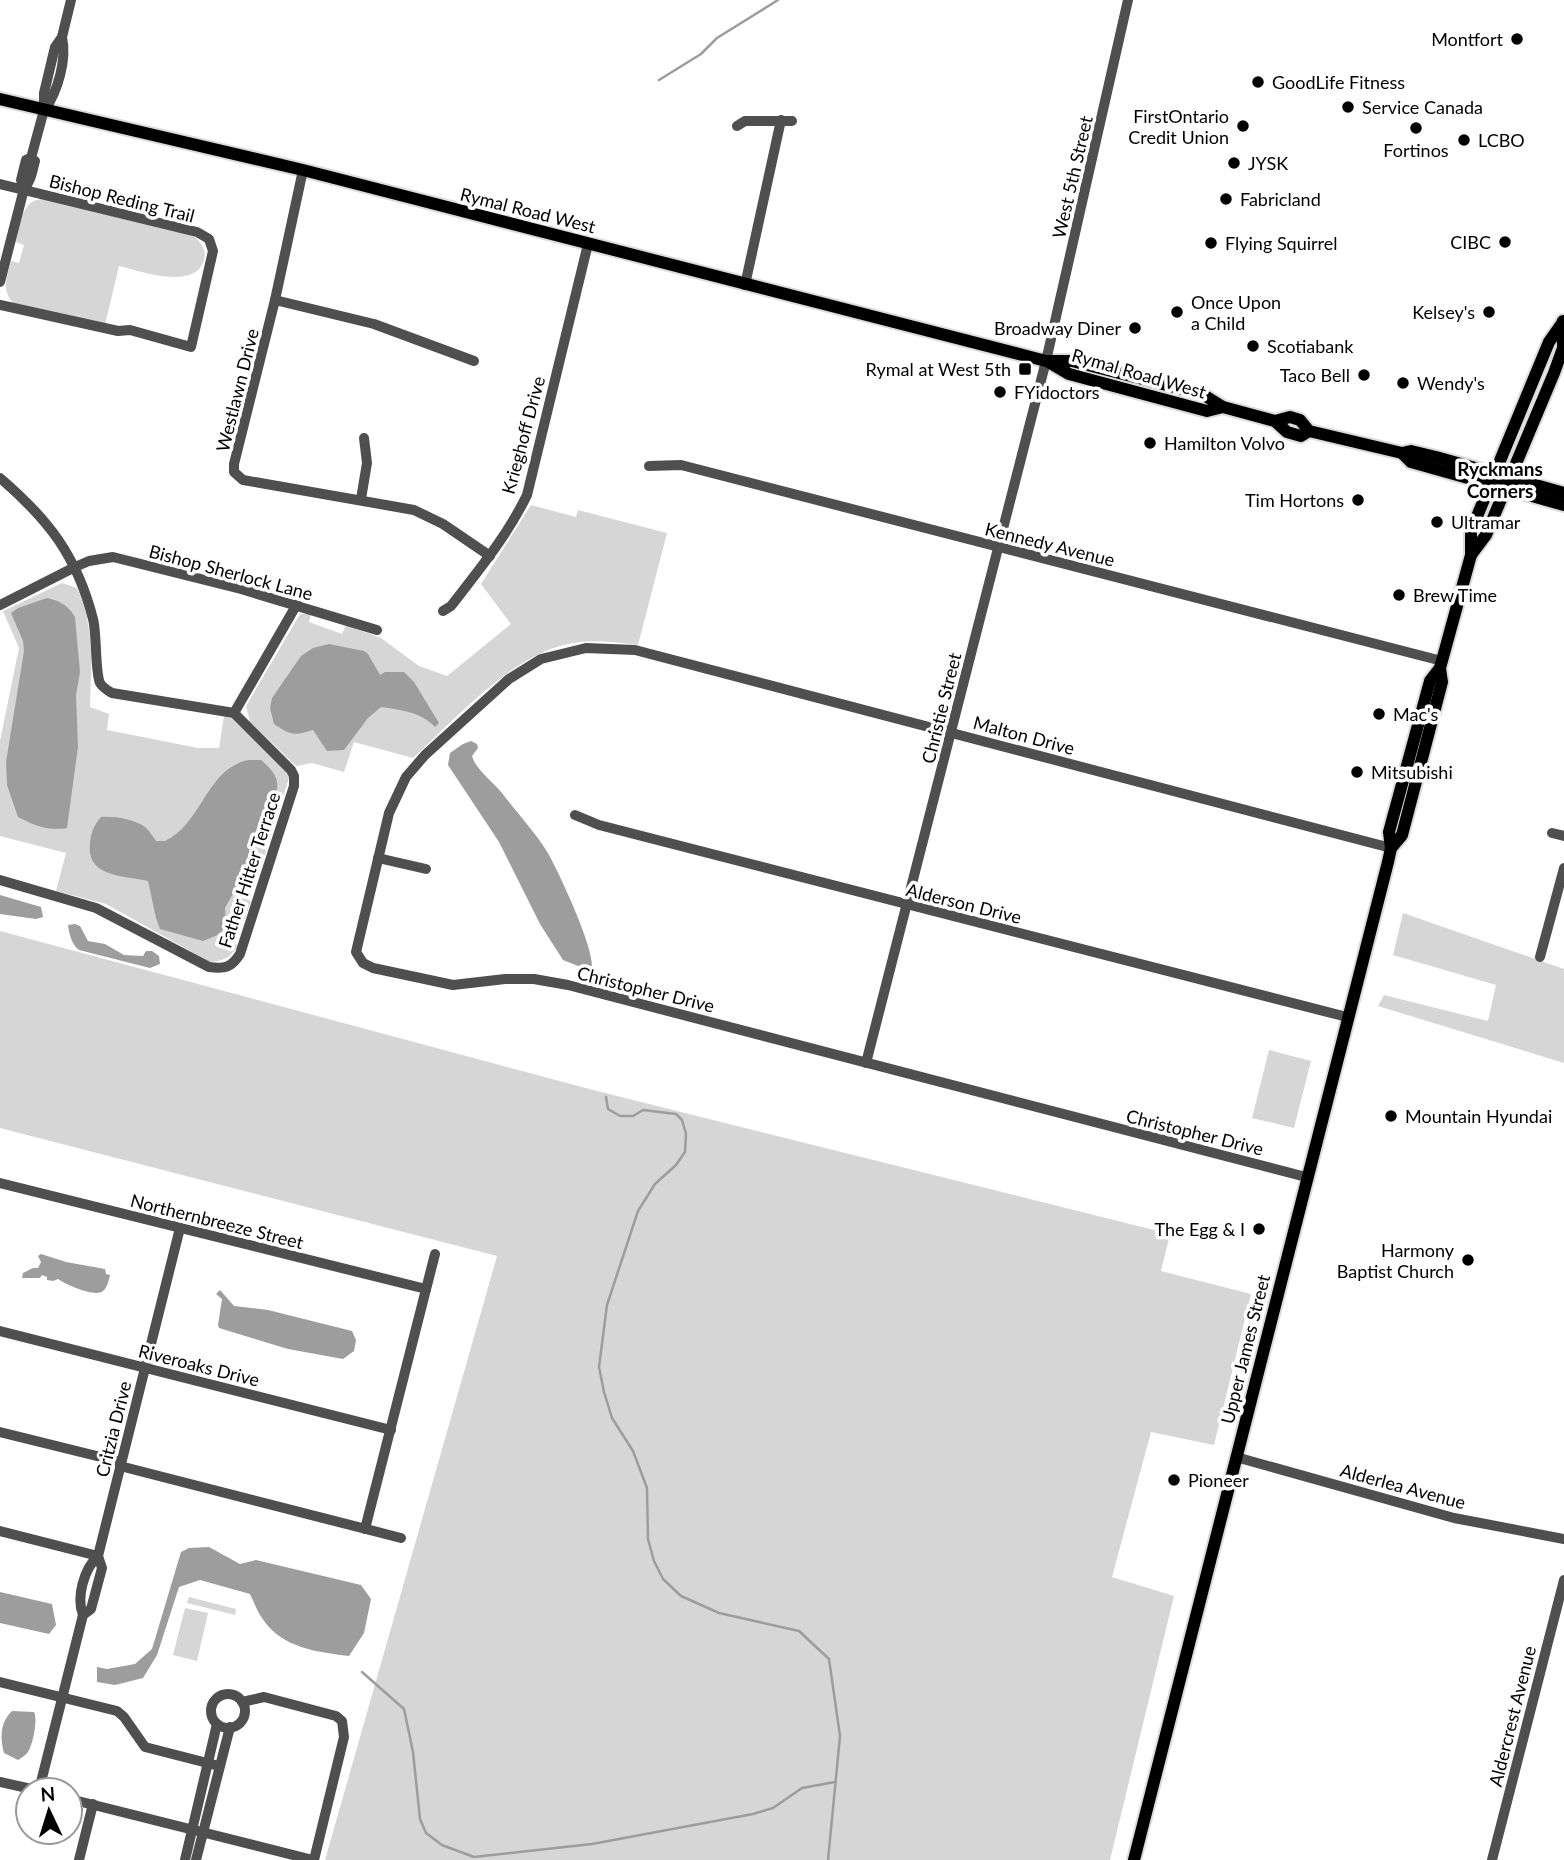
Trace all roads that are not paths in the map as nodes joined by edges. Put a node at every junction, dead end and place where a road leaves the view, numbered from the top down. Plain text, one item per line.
1 (71, 0) edge
2 (1128, 0) edge
3 (0, 99) edge
4 (44, 110) junction
5 (737, 126) dead end
6 (303, 170) junction
7 (0, 184) edge
8 (24, 189) junction
9 (588, 244) junction
10 (0, 282) edge
11 (745, 285) junction
12 (275, 300) junction
13 (0, 305) edge
14 (1563, 320) edge
15 (474, 361) dead end
16 (1046, 361) junction
17 (364, 438) dead end
18 (649, 466) dead end
19 (0, 478) edge
20 (1493, 479) junction
21 (1507, 483) junction
22 (1564, 493) edge
23 (361, 499) junction
24 (1564, 505) edge
25 (999, 547) junction
26 (1471, 555) junction
27 (490, 556) junction
28 (75, 567) junction
29 (297, 604) junction
30 (0, 605) edge
31 (443, 611) dead end
32 (377, 630) dead end
33 (565, 652) joint
34 (1441, 664) junction
35 (234, 712) junction
36 (951, 732) junction
37 (575, 816) dead end
38 (1552, 833) dead end
39 (1564, 836) edge
40 (1391, 848) junction
41 (378, 858) junction
42 (1564, 868) edge
43 (426, 869) dead end
44 (0, 880) edge
45 (907, 905) junction
46 (1540, 957) dead end
47 (1347, 1017) junction
48 (866, 1063) junction
49 (1306, 1177) junction
50 (0, 1183) edge
51 (180, 1228) junction
52 (435, 1254) dead end
53 (426, 1289) junction
54 (0, 1331) edge
55 (145, 1368) junction
56 (391, 1430) junction
57 (0, 1432) edge
58 (1236, 1457) junction
59 (120, 1464) junction
60 (365, 1529) junction
61 (0, 1531) edge
62 (401, 1538) dead end
63 (1564, 1539) edge
64 (98, 1556) junction
65 (1564, 1580) edge
66 (0, 1682) edge
67 (62, 1698) junction
68 (242, 1702) junction
69 (217, 1724) junction
70 (230, 1727) junction
71 (214, 1765) junction
72 (41, 1776) edge
73 (84, 1802) edge
74 (93, 1804) junction
75 (197, 1831) junction
76 (79, 1860) edge
77 (185, 1860) edge
78 (196, 1860) edge
79 (313, 1860) edge
80 (1134, 1860) edge
81 (1492, 1860) edge

1 - 4 street
2 - 16 street, West 5th Street
3 - 4 main road, Rymal Road West
4 - 6 main road, Rymal Road West
4 - 8 street
5 - 11 street
6 - 9 main road, Rymal Road West
6 - 12 street, Westlawn Drive
7 - 8 street, Bishop Reding Trail
8 - 10 street
8 - 13 street, Bishop Reding Trail
9 - 11 main road, Rymal Road West
9 - 27 street, Krieghoff Drive
11 - 16 main road, Rymal Road West
12 - 15 street
12 - 23 street, Westlawn Drive
14 - 20 main road, Upper James Street
14 - 21 main road, Upper James Street
16 - 20 main road, Rymal Road West
16 - 25 street, Christie Street
17 - 23 street
18 - 25 street, Kennedy Avenue
19 - 28 street
20 - 21 main road, Rymal Road West
20 - 26 main road, Upper James Street
21 - 22 main road
21 - 24 main road
21 - 26 main road, Upper James Street
23 - 27 street, Westlawn Drive
25 - 34 street, Kennedy Avenue
25 - 36 street, Christie Street
26 - 34 main road, Upper James Street
27 - 31 street, Krieghoff Drive
28 - 29 street, Bishop Sherlock Lane
28 - 30 street, Bishop Sherlock Lane
28 - 35 street
29 - 32 street, Bishop Sherlock Lane
29 - 35 street
33 - 36 street, Malton Drive
33 - 41 street, Christopher Drive
34 - 40 main road, Upper James Street
35 - 44 street, Father Hitter Terrace
36 - 40 street, Malton Drive
36 - 45 street, Christie Street
37 - 45 street, Alderson Drive
38 - 39 street
40 - 47 main road, Upper James Street
41 - 43 street
41 - 48 street, Christopher Drive
42 - 46 street
45 - 47 street, Alderson Drive
45 - 48 street, Christie Street
47 - 49 main road, Upper James Street
48 - 49 street, Christopher Drive
49 - 58 main road, Upper James Street
50 - 51 street, Northernbreeze Street
51 - 53 street, Northernbreeze Street
51 - 55 street, Critzia Drive
52 - 53 street
53 - 56 street
54 - 55 street, Riveroaks Drive
55 - 56 street, Riveroaks Drive
55 - 59 street, Critzia Drive
56 - 60 street
57 - 59 street
58 - 63 street, Alderlea Avenue
58 - 80 main road, Upper James Street
59 - 60 street
59 - 64 street, Critzia Drive
60 - 62 street
61 - 64 street
64 - 67 street, Critzia Drive
65 - 81 street, Aldercrest Avenue
66 - 67 street
67 - 71 street
67 - 72 street, Critzia Drive
68 - 69 street
68 - 70 street
68 - 79 street
69 - 70 street
69 - 71 street
70 - 71 street
71 - 75 street
73 - 74 street
74 - 75 street
74 - 76 street
75 - 77 street
75 - 78 street
75 - 79 street

